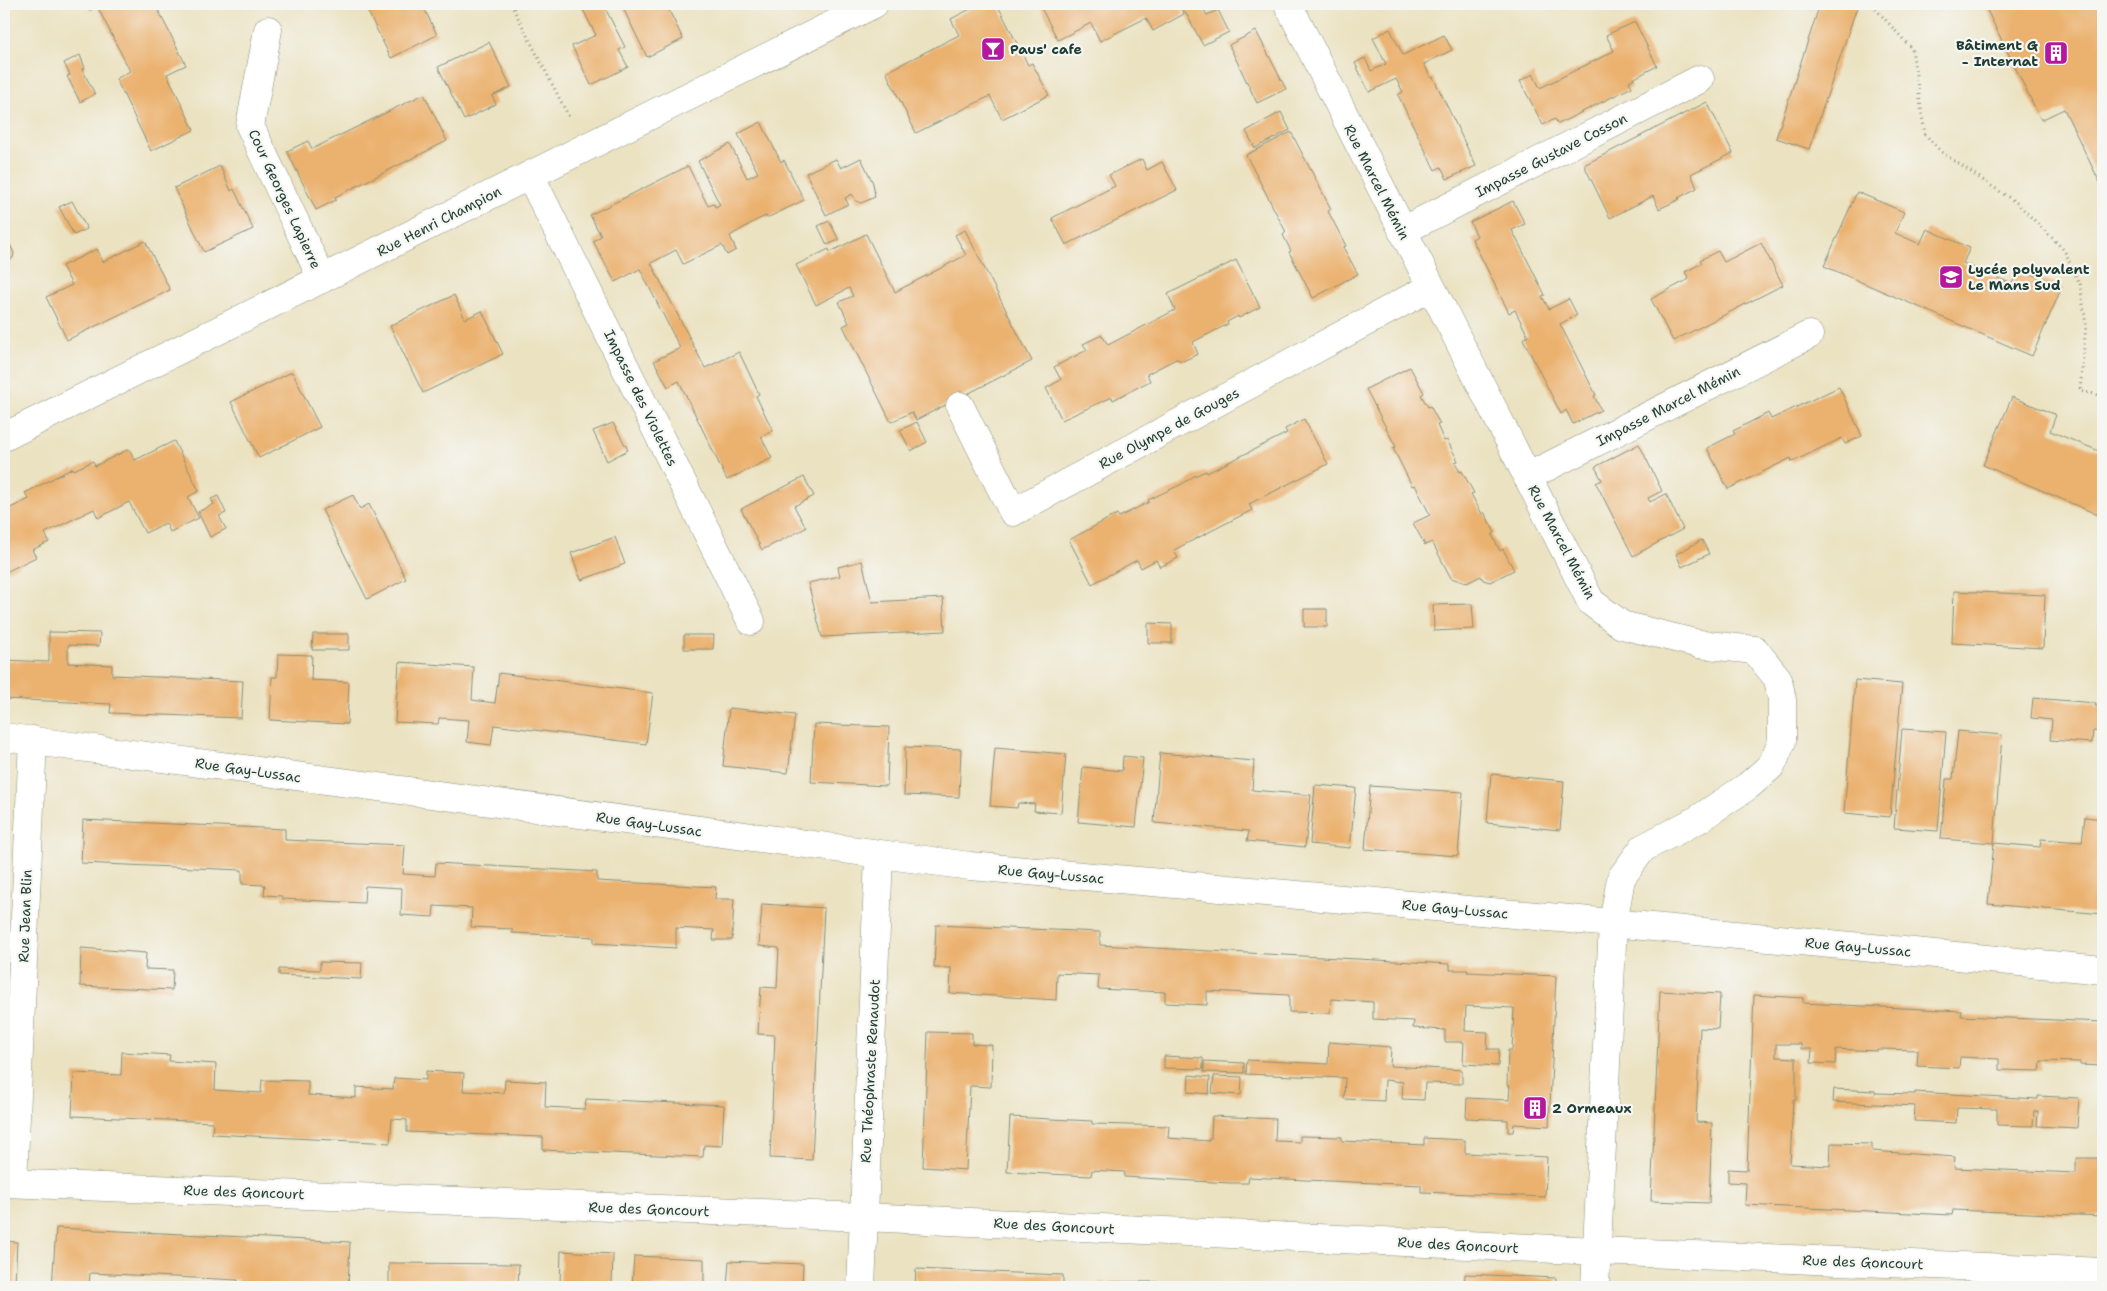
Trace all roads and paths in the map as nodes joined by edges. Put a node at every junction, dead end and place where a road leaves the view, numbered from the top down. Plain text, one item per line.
1 (511, 4) edge
2 (874, 4) edge
3 (1288, 4) edge
4 (1872, 6) dead end
5 (268, 30) dead end
6 (1700, 79) dead end
7 (585, 148) junction
8 (530, 175) junction
9 (1402, 231) junction
10 (322, 279) junction
11 (1430, 287) junction
12 (1809, 335) dead end
13 (2103, 396) edge
14 (960, 406) dead end
15 (4, 437) edge
16 (1527, 477) junction
17 (751, 621) dead end
18 (4, 737) edge
19 (33, 740) junction
20 (879, 856) junction
21 (1613, 924) junction
22 (2103, 970) edge
23 (9, 1183) edge
24 (863, 1218) junction
25 (1597, 1252) junction
26 (2103, 1272) edge
27 (861, 1287) edge
28 (1595, 1287) edge

1 - 7 path
2 - 7 street, Rue Henri Champion
3 - 9 street, Rue Marcel Mémin
4 - 13 path
5 - 10 street, Cour Georges Lapierre
6 - 9 street, Impasse Gustave Cosson
7 - 8 street, Rue Henri Champion
8 - 10 street, Rue Henri Champion
8 - 17 street, Impasse des Violettes
9 - 11 street, Rue Marcel Mémin
10 - 15 street, Rue Henri Champion
11 - 14 street, Rue Olympe de Gouges
11 - 16 street, Rue Marcel Mémin
12 - 16 street, Impasse Marcel Mémin
16 - 21 street, Rue Marcel Mémin
18 - 19 street, Rue Gay-Lussac
19 - 20 street, Rue Gay-Lussac
19 - 23 street, Rue Jean Blin
20 - 21 street, Rue Gay-Lussac
20 - 24 street, Rue Théophraste Renaudot
21 - 22 street, Rue Gay-Lussac
21 - 25 street, Rue Marcel Mémin
23 - 24 street, Rue des Goncourt
24 - 25 street, Rue des Goncourt
24 - 27 street, Rue Théophraste Renaudot
25 - 26 street, Rue des Goncourt
25 - 28 street, Rue Marcel Mémin

